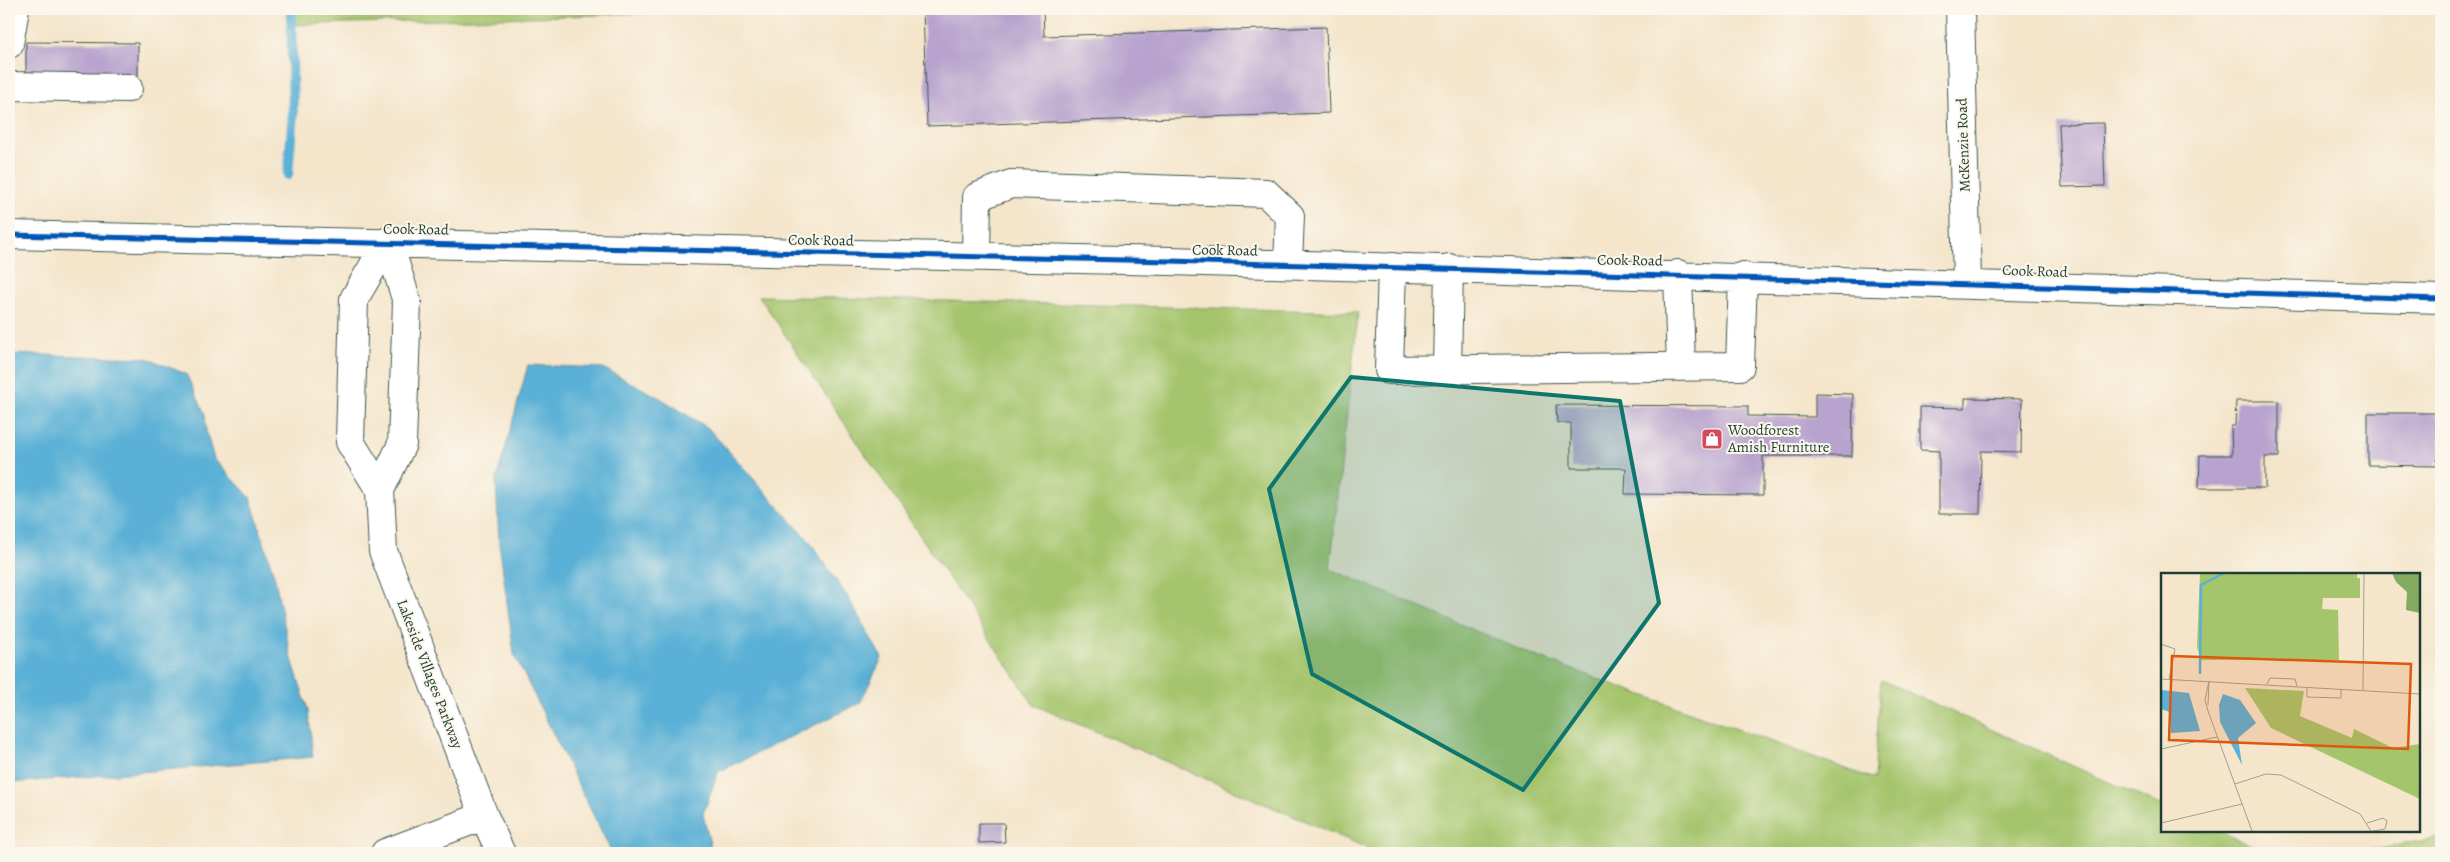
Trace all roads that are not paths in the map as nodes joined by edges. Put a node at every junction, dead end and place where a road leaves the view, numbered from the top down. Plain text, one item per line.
1 (14, 9) edge
2 (1960, 9) edge
3 (9, 44) edge
4 (9, 86) edge
5 (128, 88) dead end
6 (9, 235) edge
7 (388, 241) junction
8 (976, 256) junction
9 (1288, 264) junction
10 (1392, 267) junction
11 (1449, 268) junction
12 (1678, 274) junction
13 (1743, 276) junction
14 (1967, 281) junction
15 (2441, 299) edge
16 (1682, 367) junction
17 (1447, 368) junction
18 (380, 490) junction
19 (484, 816) junction
20 (385, 853) edge
21 (500, 853) edge

1 - 3 street
2 - 14 street, McKenzie Road
4 - 5 street
6 - 7 street, Cook Road
7 - 8 street, Cook Road
7 - 18 street, Lakeside Villages Parkway
7 - 18 street, Lakeside Villages Parkway
8 - 9 street, Cook Road
8 - 9 street
9 - 10 street, Cook Road
10 - 11 street, Cook Road
10 - 17 street
11 - 12 street, Cook Road
11 - 17 street
12 - 13 street, Cook Road
12 - 16 street
13 - 14 street, Cook Road
13 - 16 street
14 - 15 street, Cook Road
16 - 17 street
18 - 19 street, Lakeside Villages Parkway
19 - 20 street
19 - 21 street, Lakeside Villages Parkway

